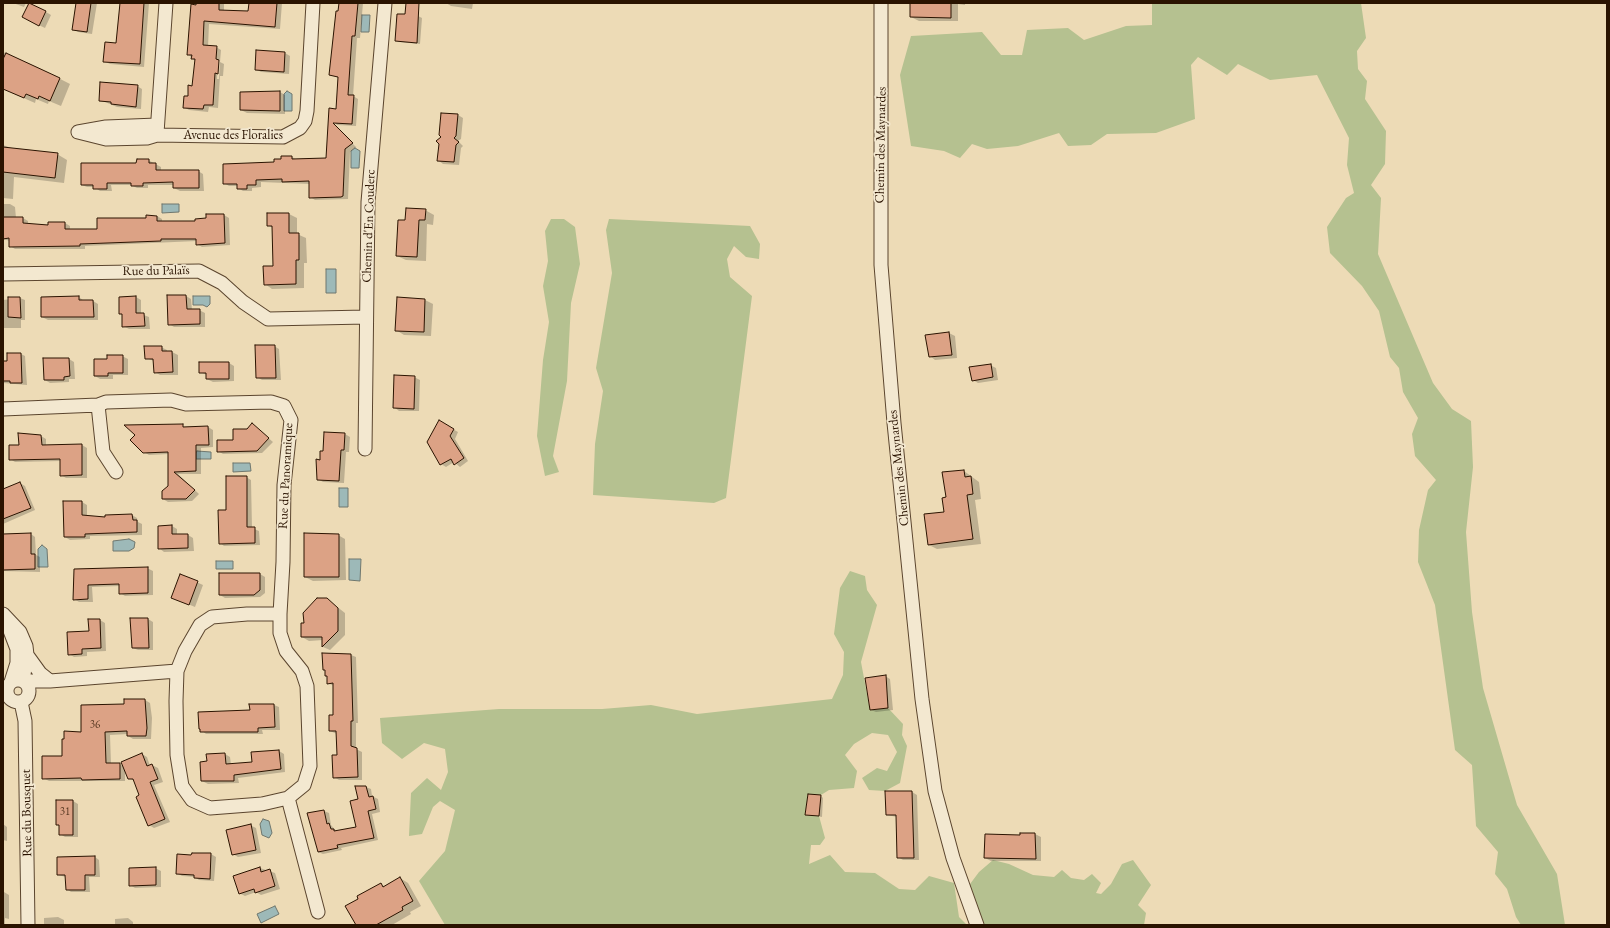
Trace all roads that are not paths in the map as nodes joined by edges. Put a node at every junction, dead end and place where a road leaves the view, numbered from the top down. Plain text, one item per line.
1 (166, 3) edge
2 (313, 3) edge
3 (385, 3) edge
4 (881, 3) edge
5 (3, 274) edge
6 (366, 317) junction
7 (98, 405) junction
8 (3, 409) edge
9 (365, 449) dead end
10 (116, 472) dead end
11 (280, 614) junction
12 (4, 615) edge
13 (28, 655) junction
14 (177, 671) junction
15 (50, 681) junction
16 (11, 687) edge
17 (25, 698) junction
18 (288, 798) junction
19 (318, 912) dead end
20 (28, 925) edge
21 (977, 925) edge

1 - 2 street, Avenue des Floralies
3 - 6 street, Chemin d'En Couderc
4 - 21 street, Chemin des Maynardes
5 - 6 street, Rue du Palaïs
6 - 9 street, Chemin d'En Couderc
7 - 8 street, Rue du Panoramique
7 - 10 street
7 - 11 street, Rue du Panoramique
11 - 14 street, Rue du Panoramique
11 - 18 street, Rue du Panoramique
12 - 13 street
12 - 16 street
13 - 15 street
13 - 16 street
14 - 15 street
14 - 18 street, Rue du Panoramique
15 - 16 street
15 - 17 street
16 - 17 street
16 - 17 street, Rue du Bousquet
17 - 20 street, Rue du Bousquet
18 - 19 street

